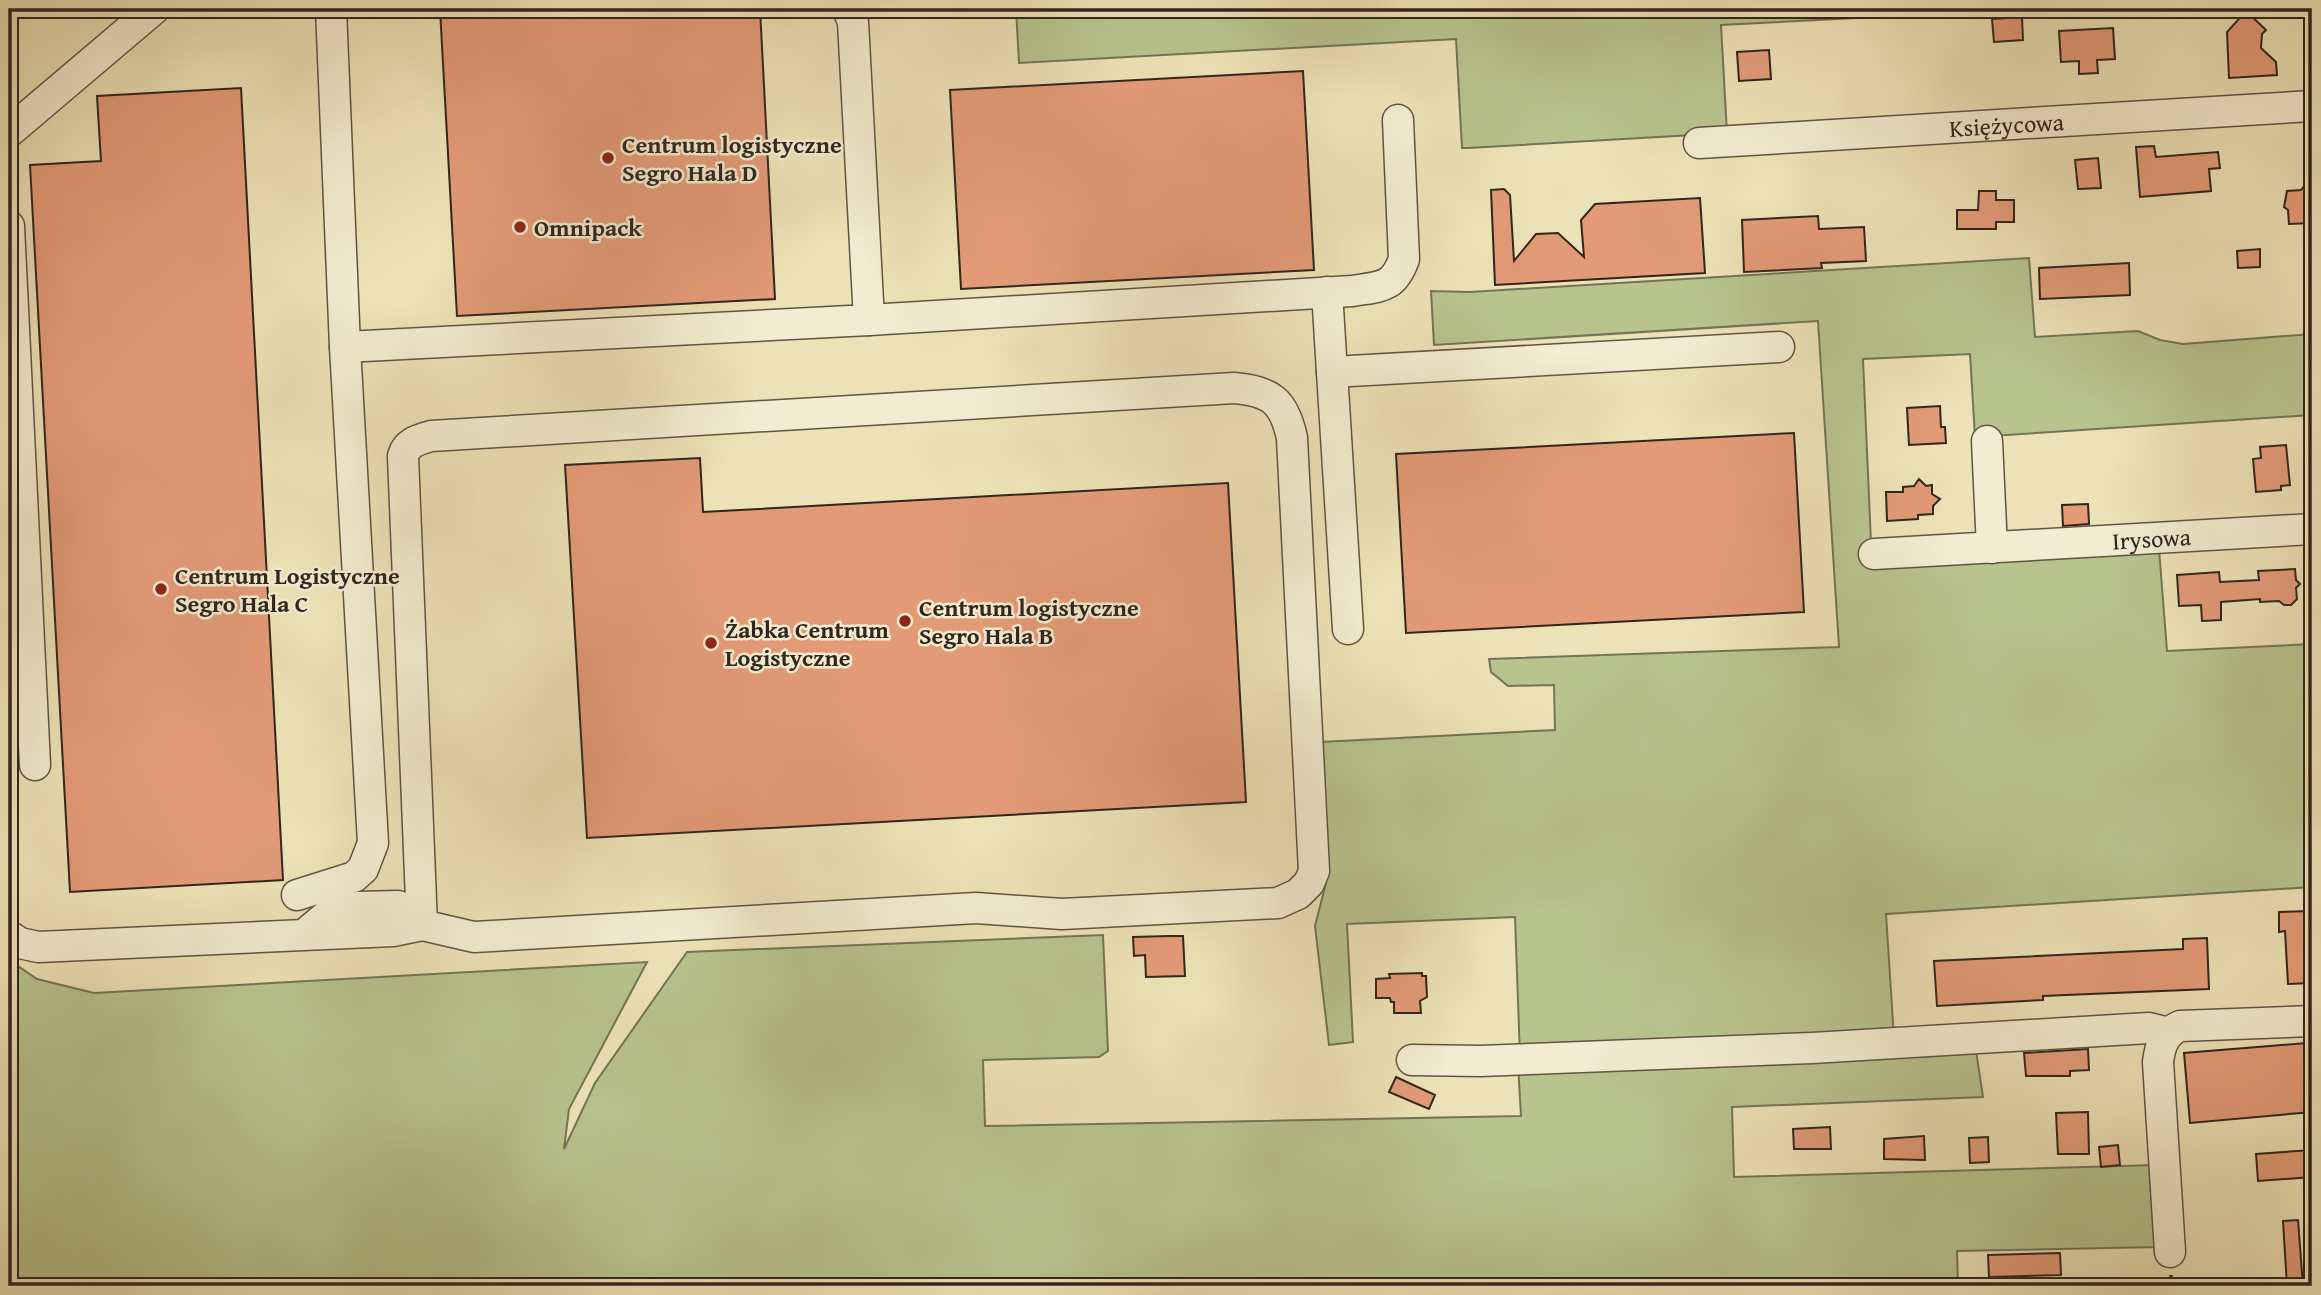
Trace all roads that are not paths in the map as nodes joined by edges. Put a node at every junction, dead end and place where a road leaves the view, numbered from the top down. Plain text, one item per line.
1 (154, 9) edge
2 (331, 9) edge
3 (848, 9) edge
4 (2312, 106) edge
5 (1398, 120) dead end
6 (9, 132) edge
7 (1699, 143) dead end
8 (9, 226) edge
9 (1327, 292) junction
10 (869, 320) junction
11 (345, 347) junction
12 (1779, 347) dead end
13 (1332, 372) junction
14 (1987, 441) dead end
15 (2312, 529) edge
16 (1992, 548) junction
17 (1874, 554) dead end
18 (1348, 629) dead end
19 (35, 765) dead end
20 (297, 895) dead end
21 (422, 925) junction
22 (9, 936) edge
23 (2312, 1021) edge
24 (2169, 1033) junction
25 (1412, 1060) dead end
26 (2170, 1252) dead end

1 - 6 street
2 - 11 street
3 - 10 street
4 - 7 street, Księżycowa
5 - 9 street
8 - 19 street
9 - 10 street
9 - 13 street
10 - 11 street
11 - 20 street
12 - 13 street
13 - 18 street
14 - 16 street
15 - 16 street, Irysowa
16 - 17 street, Irysowa
21 - 21 street
21 - 22 street
23 - 24 street
24 - 25 street
24 - 26 street

